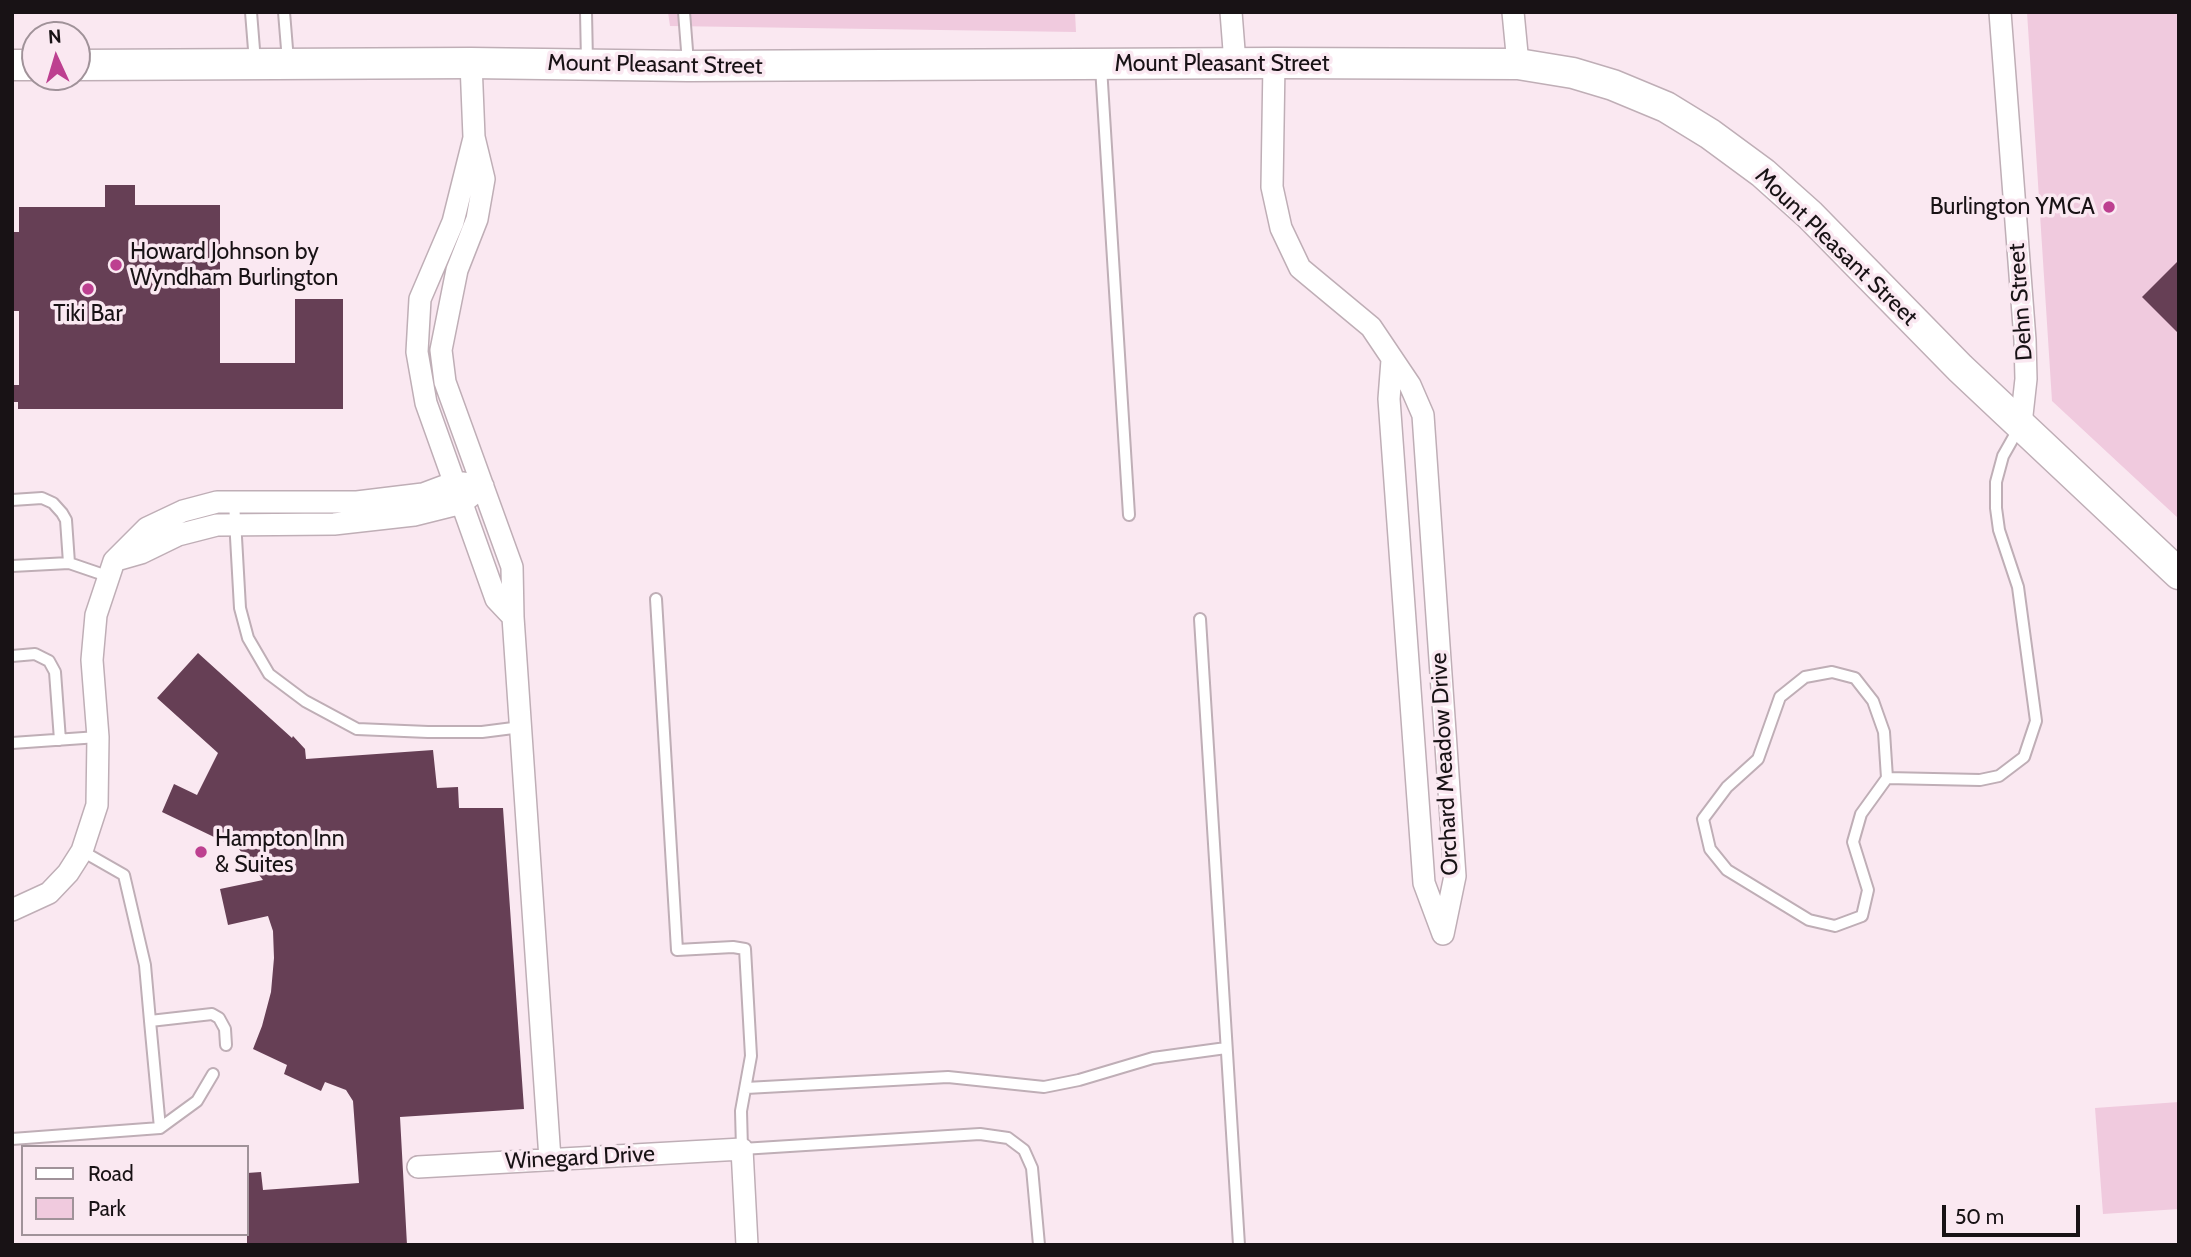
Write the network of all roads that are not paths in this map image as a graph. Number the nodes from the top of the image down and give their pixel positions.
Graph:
1 (251, 12) edge
2 (284, 12) edge
3 (586, 12) edge
4 (684, 12) edge
5 (1231, 12) edge
6 (1513, 12) edge
7 (2000, 12) edge
8 (471, 63) junction
9 (1235, 63) junction
10 (1274, 63) junction
11 (255, 64) junction
12 (288, 64) junction
13 (1518, 64) junction
14 (91, 65) edge
15 (587, 65) junction
16 (1101, 65) junction
17 (688, 66) junction
18 (474, 138) junction
19 (1392, 360) junction
20 (2021, 424) junction
21 (454, 482) junction
22 (483, 486) junction
23 (12, 500) edge
24 (234, 502) junction
25 (462, 503) junction
26 (1129, 515) dead end
27 (235, 525) junction
28 (69, 563) junction
29 (12, 566) edge
30 (112, 569) junction
31 (2179, 574) edge
32 (656, 599) dead end
33 (513, 617) junction
34 (1200, 619) dead end
35 (12, 656) edge
36 (520, 727) junction
37 (98, 737) junction
38 (60, 740) junction
39 (12, 743) edge
40 (1887, 778) junction
41 (82, 850) junction
42 (12, 910) edge
43 (150, 1021) junction
44 (226, 1045) dead end
45 (1226, 1048) junction
46 (213, 1074) dead end
47 (746, 1088) junction
48 (160, 1128) junction
49 (12, 1139) edge
50 (743, 1149) junction
51 (550, 1159) junction
52 (418, 1167) dead end
53 (747, 1245) edge
54 (1039, 1245) edge
55 (1239, 1245) edge

1 - 11 lane
2 - 12 lane
3 - 15 lane
4 - 17 lane
5 - 9 street
6 - 13 street
7 - 20 street, Dehn Street
8 - 12 main road, Mount Pleasant Street
8 - 15 main road, Mount Pleasant Street
8 - 18 street
9 - 10 main road, Mount Pleasant Street
9 - 16 main road, Mount Pleasant Street
10 - 13 main road, Mount Pleasant Street
10 - 19 street, Orchard Meadow Drive
11 - 12 main road, Mount Pleasant Street
11 - 14 main road, Mount Pleasant Street
13 - 20 main road, Mount Pleasant Street
15 - 17 main road, Mount Pleasant Street
16 - 17 main road, Mount Pleasant Street
16 - 26 lane
18 - 21 street
18 - 22 street
19 - 19 street, Orchard Meadow Drive
20 - 31 main road, Mount Pleasant Street
20 - 40 lane
21 - 22 street
21 - 24 street
21 - 25 street
22 - 25 street
22 - 33 street
23 - 28 lane
24 - 27 lane
24 - 30 street
25 - 27 street
25 - 33 street
27 - 30 street
27 - 36 lane
28 - 29 lane
28 - 30 lane
30 - 37 street
32 - 47 lane
33 - 36 street
34 - 45 lane
35 - 38 lane
36 - 51 street
37 - 38 lane
37 - 41 street
38 - 39 lane
40 - 40 lane
41 - 42 street
41 - 43 lane
43 - 44 lane
43 - 48 lane
45 - 47 lane
45 - 55 lane
46 - 48 lane
47 - 50 lane
48 - 49 lane
50 - 51 street, Winegard Drive
50 - 53 street
50 - 54 lane
51 - 52 street, Winegard Drive

